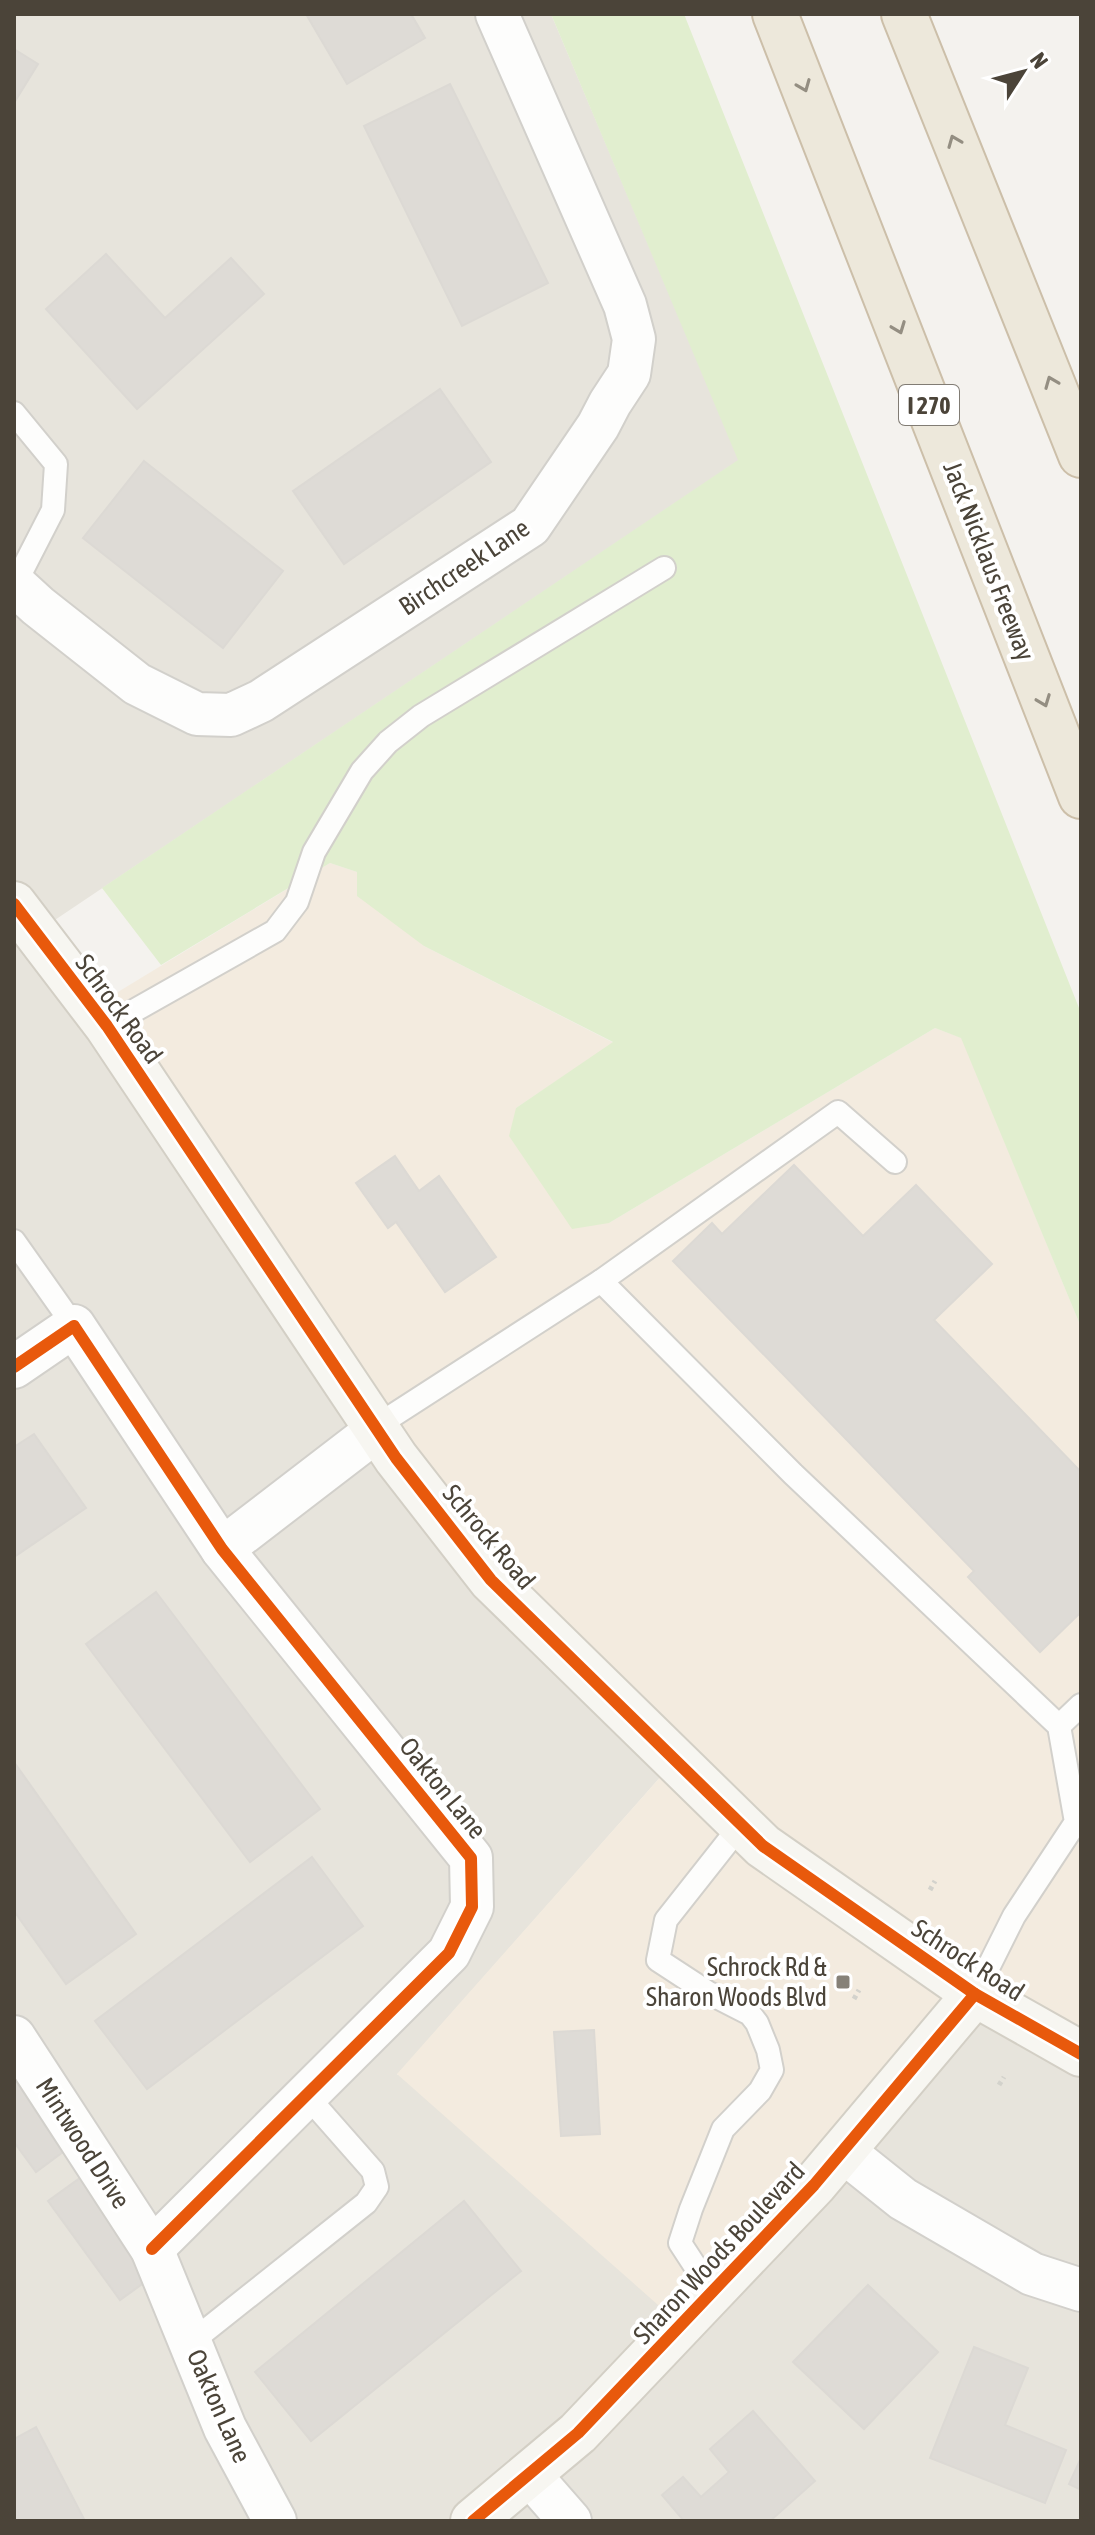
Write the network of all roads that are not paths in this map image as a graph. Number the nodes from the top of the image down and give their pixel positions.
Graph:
1 (497, 14) edge
2 (775, 14) edge
3 (904, 14) edge
4 (14, 413) edge
5 (1081, 455) edge
6 (664, 568) dead end
7 (22, 591) edge
8 (1081, 796) edge
9 (14, 904) edge
10 (107, 1026) junction
11 (895, 1162) dead end
12 (14, 1241) edge
13 (601, 1281) junction
14 (74, 1326) junction
15 (14, 1367) edge
16 (376, 1429) junction
17 (222, 1549) junction
18 (1081, 1705) edge
19 (1059, 1726) junction
20 (741, 1825) junction
21 (975, 1994) junction
22 (14, 2037) edge
23 (1081, 2054) edge
24 (307, 2096) junction
25 (843, 2151) junction
26 (152, 2249) junction
27 (1081, 2290) edge
28 (712, 2292) junction
29 (190, 2343) junction
30 (529, 2474) junction
31 (275, 2521) edge
32 (473, 2521) edge
33 (570, 2521) edge

1 - 7 street, Birchcreek Lane
2 -> 8 highway, Jack Nicklaus Freeway / I 270
5 -> 3 highway
4 - 7 lane
6 - 10 lane
9 - 10 main road, Schrock Road
10 - 16 main road, Schrock Road
11 - 13 lane
12 - 14 lane
13 - 16 lane
13 - 19 lane
14 - 15 street
14 - 17 street, Oakton Lane
16 - 17 street
16 - 20 main road, Schrock Road
17 - 24 street, Oakton Lane
18 - 19 lane
19 - 21 lane
20 - 21 main road, Schrock Road
20 - 28 lane
21 - 23 main road, Schrock Road
21 - 25 main road, Sharon Woods Boulevard
22 - 26 street, Mintwood Drive
24 - 26 street, Oakton Lane
24 - 29 lane
25 - 27 street
25 - 28 main road, Sharon Woods Boulevard
26 - 29 street, Oakton Lane
28 - 30 main road, Sharon Woods Boulevard
29 - 31 street, Oakton Lane
30 - 32 main road, Sharon Woods Boulevard
30 - 33 street

